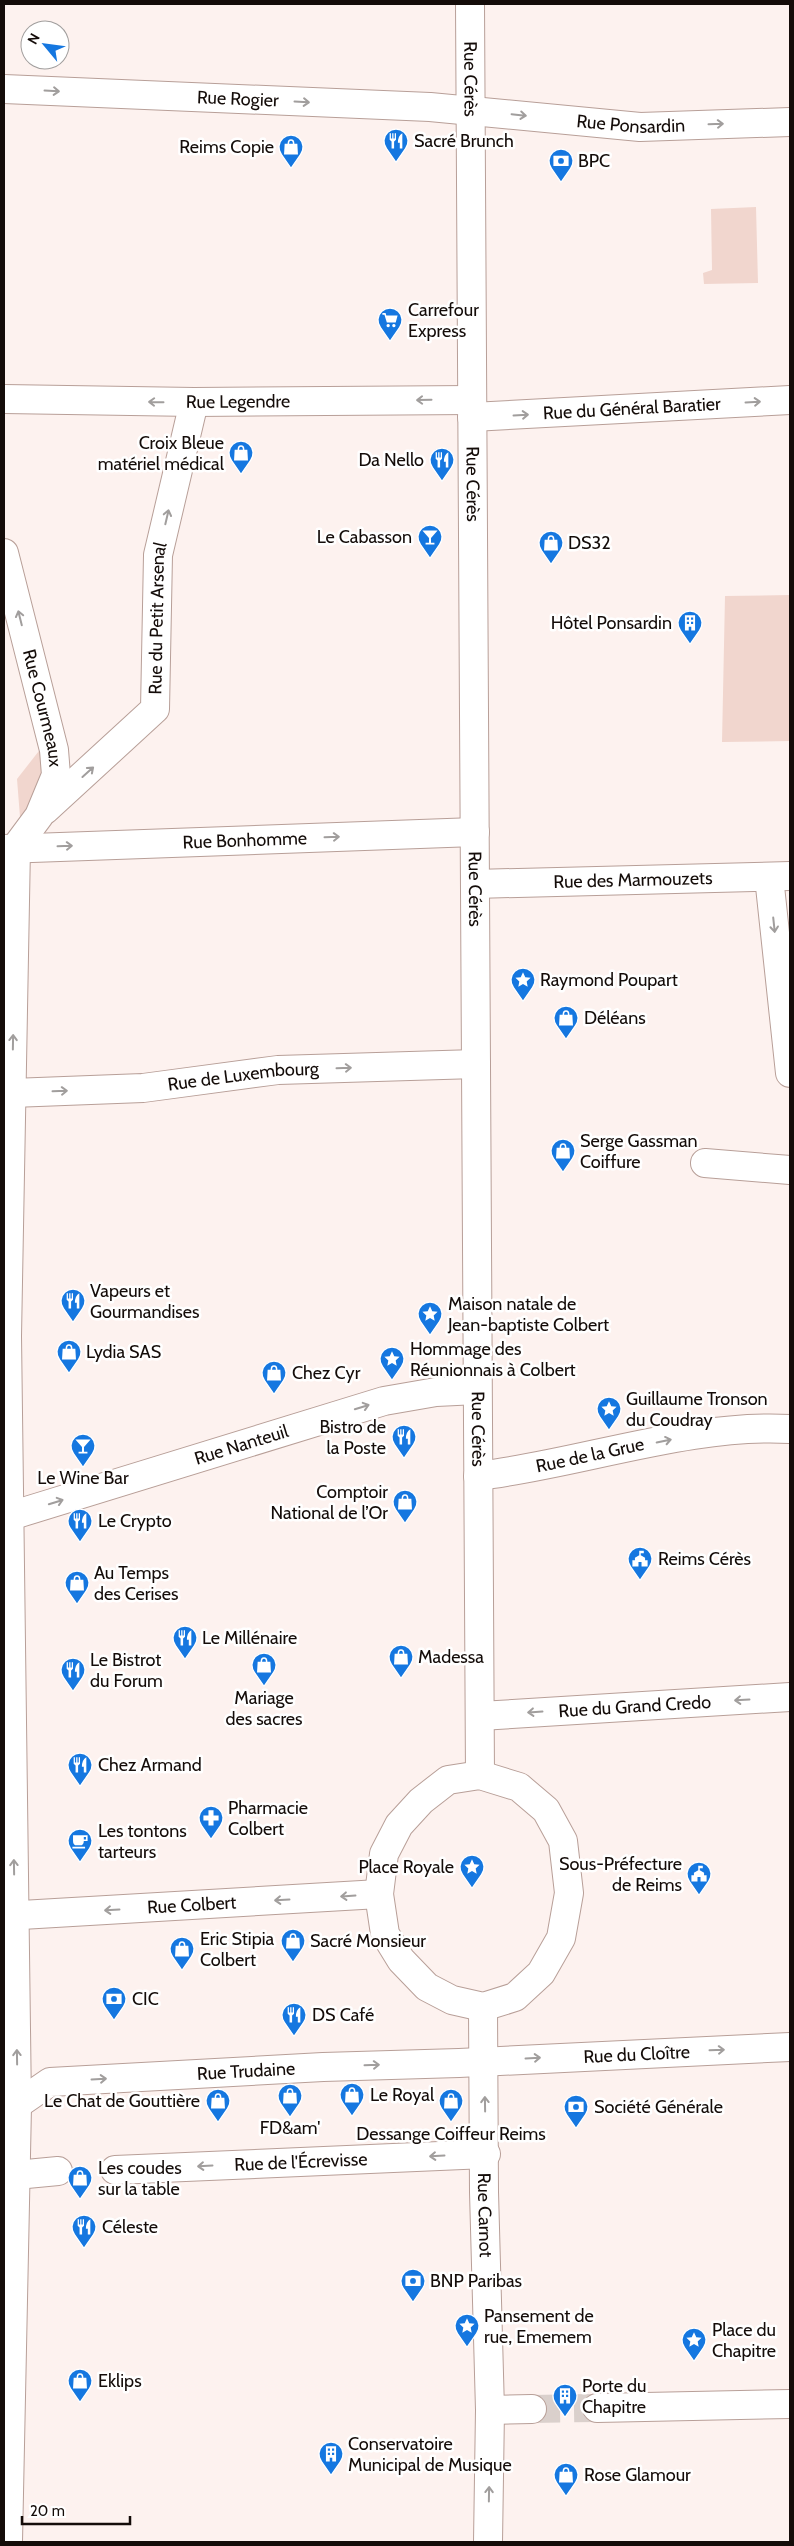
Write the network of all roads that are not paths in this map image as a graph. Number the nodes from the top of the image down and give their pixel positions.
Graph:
1 (470, 4) edge
2 (4, 89) edge
3 (471, 110) junction
4 (790, 122) edge
5 (4, 399) edge
6 (790, 400) edge
7 (194, 402) junction
8 (472, 408) junction
9 (4, 553) edge
10 (39, 816) junction
11 (475, 832) junction
12 (10, 848) edge
13 (780, 876) edge
14 (475, 884) junction
15 (476, 1064) junction
16 (790, 1073) edge
17 (12, 1092) junction
18 (705, 1163) dead end
19 (790, 1170) edge
20 (5, 1336) edge
21 (478, 1390) junction
22 (790, 1429) edge
23 (478, 1476) junction
24 (10, 1516) junction
25 (790, 1697) edge
26 (480, 1716) junction
27 (480, 1774) junction
28 (379, 1894) junction
29 (10, 1916) edge
30 (483, 2007) junction
31 (790, 2047) edge
32 (484, 2060) junction
33 (10, 2110) edge
34 (486, 2154) junction
35 (115, 2170) dead end
36 (58, 2172) dead end
37 (16, 2175) junction
38 (790, 2404) edge
39 (608, 2408) tunnel mouth
40 (532, 2409) tunnel mouth
41 (490, 2410) junction
42 (8, 2542) edge
43 (488, 2542) edge

1 - 3 street, Rue Cérès
2 -> 3 street, Rue Rogier
3 -> 4 street, Rue Ponsardin
3 - 8 street, Rue Cérès
7 -> 5 street, Rue Legendre
8 -> 6 street, Rue du Général Baratier
8 -> 7 street, Rue Legendre
10 -> 7 street, Rue du Petit Arsenal
8 - 11 street, Rue Cérès
10 -> 9 street, Rue Courmeaux
10 - 12 street, Rue Courmeaux
12 -> 11 street, Rue Bonhomme
11 - 14 street, Rue Cérès
17 -> 12 street
13 - 14 street, Rue des Marmouzets
13 -> 16 street
14 - 15 street, Rue Cérès
17 -> 15 street, Rue de Luxembourg
15 - 21 street, Rue Cérès
17 - 20 street
18 - 19 street
20 - 24 street
21 - 23 street, Rue Cérès
24 -> 21 street, Rue Nanteuil
23 -> 22 street, Rue de la Grue
23 - 26 street, Rue Cérès
29 -> 24 street
25 -> 26 street, Rue du Grand Credo
26 - 27 street, Rue Cérès
27 - 28 street
27 - 30 street
28 -> 29 street, Rue Colbert
28 - 30 street
33 -> 29 street
30 - 32 street, Rue Carnot
32 -> 31 street, Rue du Cloître
33 -> 32 street, Rue Trudaine
34 -> 32 street, Rue Carnot
33 - 37 street
34 -> 35 street, Rue de l'Écrevisse
34 - 41 street, Rue Carnot
36 - 37 street
37 - 42 street
38 - 39 street
40 - 41 street
43 -> 41 street, Rue Carnot

